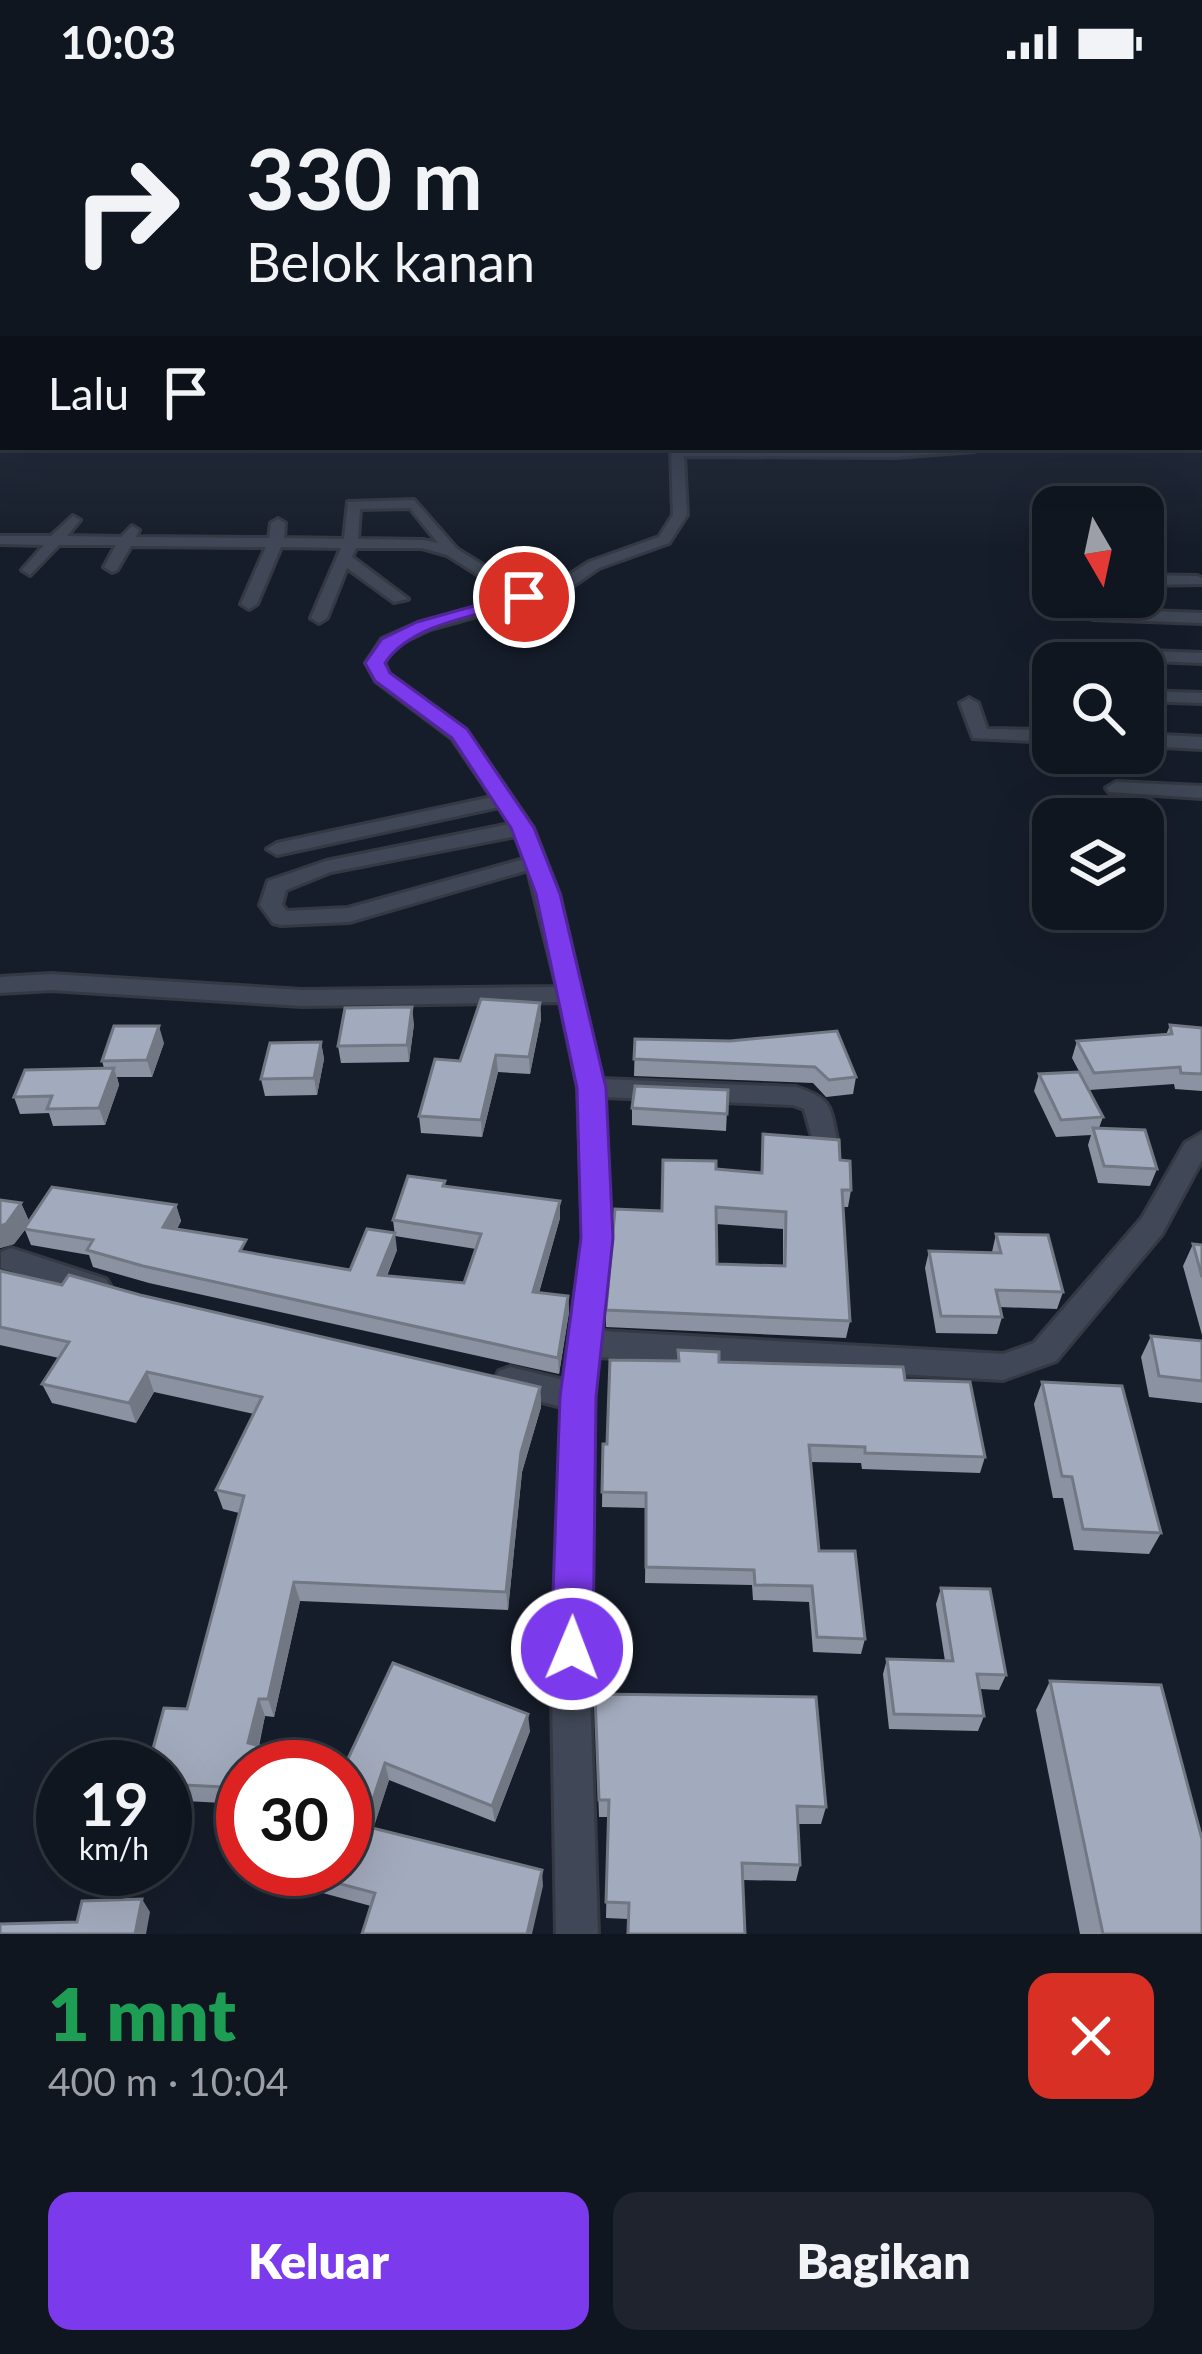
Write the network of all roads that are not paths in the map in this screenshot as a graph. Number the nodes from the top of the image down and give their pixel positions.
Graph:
1 (678, 450) edge
2 (732, 450) edge
3 (935, 450) edge
4 (73, 520) dead end
5 (205, 522) dead end
6 (137, 523) dead end
7 (277, 532) junction
8 (0, 540) edge
9 (56, 540) junction
10 (126, 540) junction
11 (198, 540) junction
12 (351, 541) junction
13 (452, 552) junction
14 (344, 558) junction
15 (187, 560) dead end
16 (112, 567) dead end
17 (30, 569) dead end
18 (1164, 581) edge
19 (1200, 584) edge
20 (524, 597) junction
21 (400, 599) dead end
22 (248, 604) dead end
23 (1164, 617) edge
24 (320, 618) dead end
25 (1202, 618) edge
26 (1164, 656) edge
27 (1202, 658) edge
28 (1164, 697) edge
29 (1202, 698) edge
30 (969, 703) dead end
31 (1032, 735) edge
32 (1164, 741) edge
33 (1202, 743) edge
34 (1116, 788) dead end
35 (1202, 792) edge
36 (504, 800) junction
37 (523, 828) junction
38 (278, 849) dead end
39 (535, 862) junction
40 (0, 985) edge
41 (570, 994) junction
42 (591, 1088) junction
43 (1202, 1143) edge
44 (825, 1144) edge
45 (11, 1260) dead end
46 (125, 1294) edge
47 (586, 1343) junction
48 (488, 1376) edge
49 (578, 1397) junction
50 (577, 1934) edge

1 - 20 street
2 - 3 street
4 - 9 street
5 - 11 street
6 - 10 street
7 - 11 street
7 - 12 street
7 - 22 street
8 - 9 street
9 - 10 street
9 - 17 street
10 - 11 street
10 - 16 street
11 - 15 street
12 - 13 street
12 - 13 street
12 - 14 street
13 - 20 street
14 - 21 street
14 - 24 street
18 - 19 street
20 - 36 street
23 - 25 street
26 - 27 street
28 - 29 street
30 - 31 street
32 - 33 street
34 - 35 street
36 - 37 street
36 - 38 street
37 - 39 street
37 - 39 street
39 - 41 street
40 - 41 street
41 - 42 street
42 - 44 street
42 - 47 street
43 - 47 street
45 - 46 street
47 - 49 street
48 - 49 street
49 - 50 street

